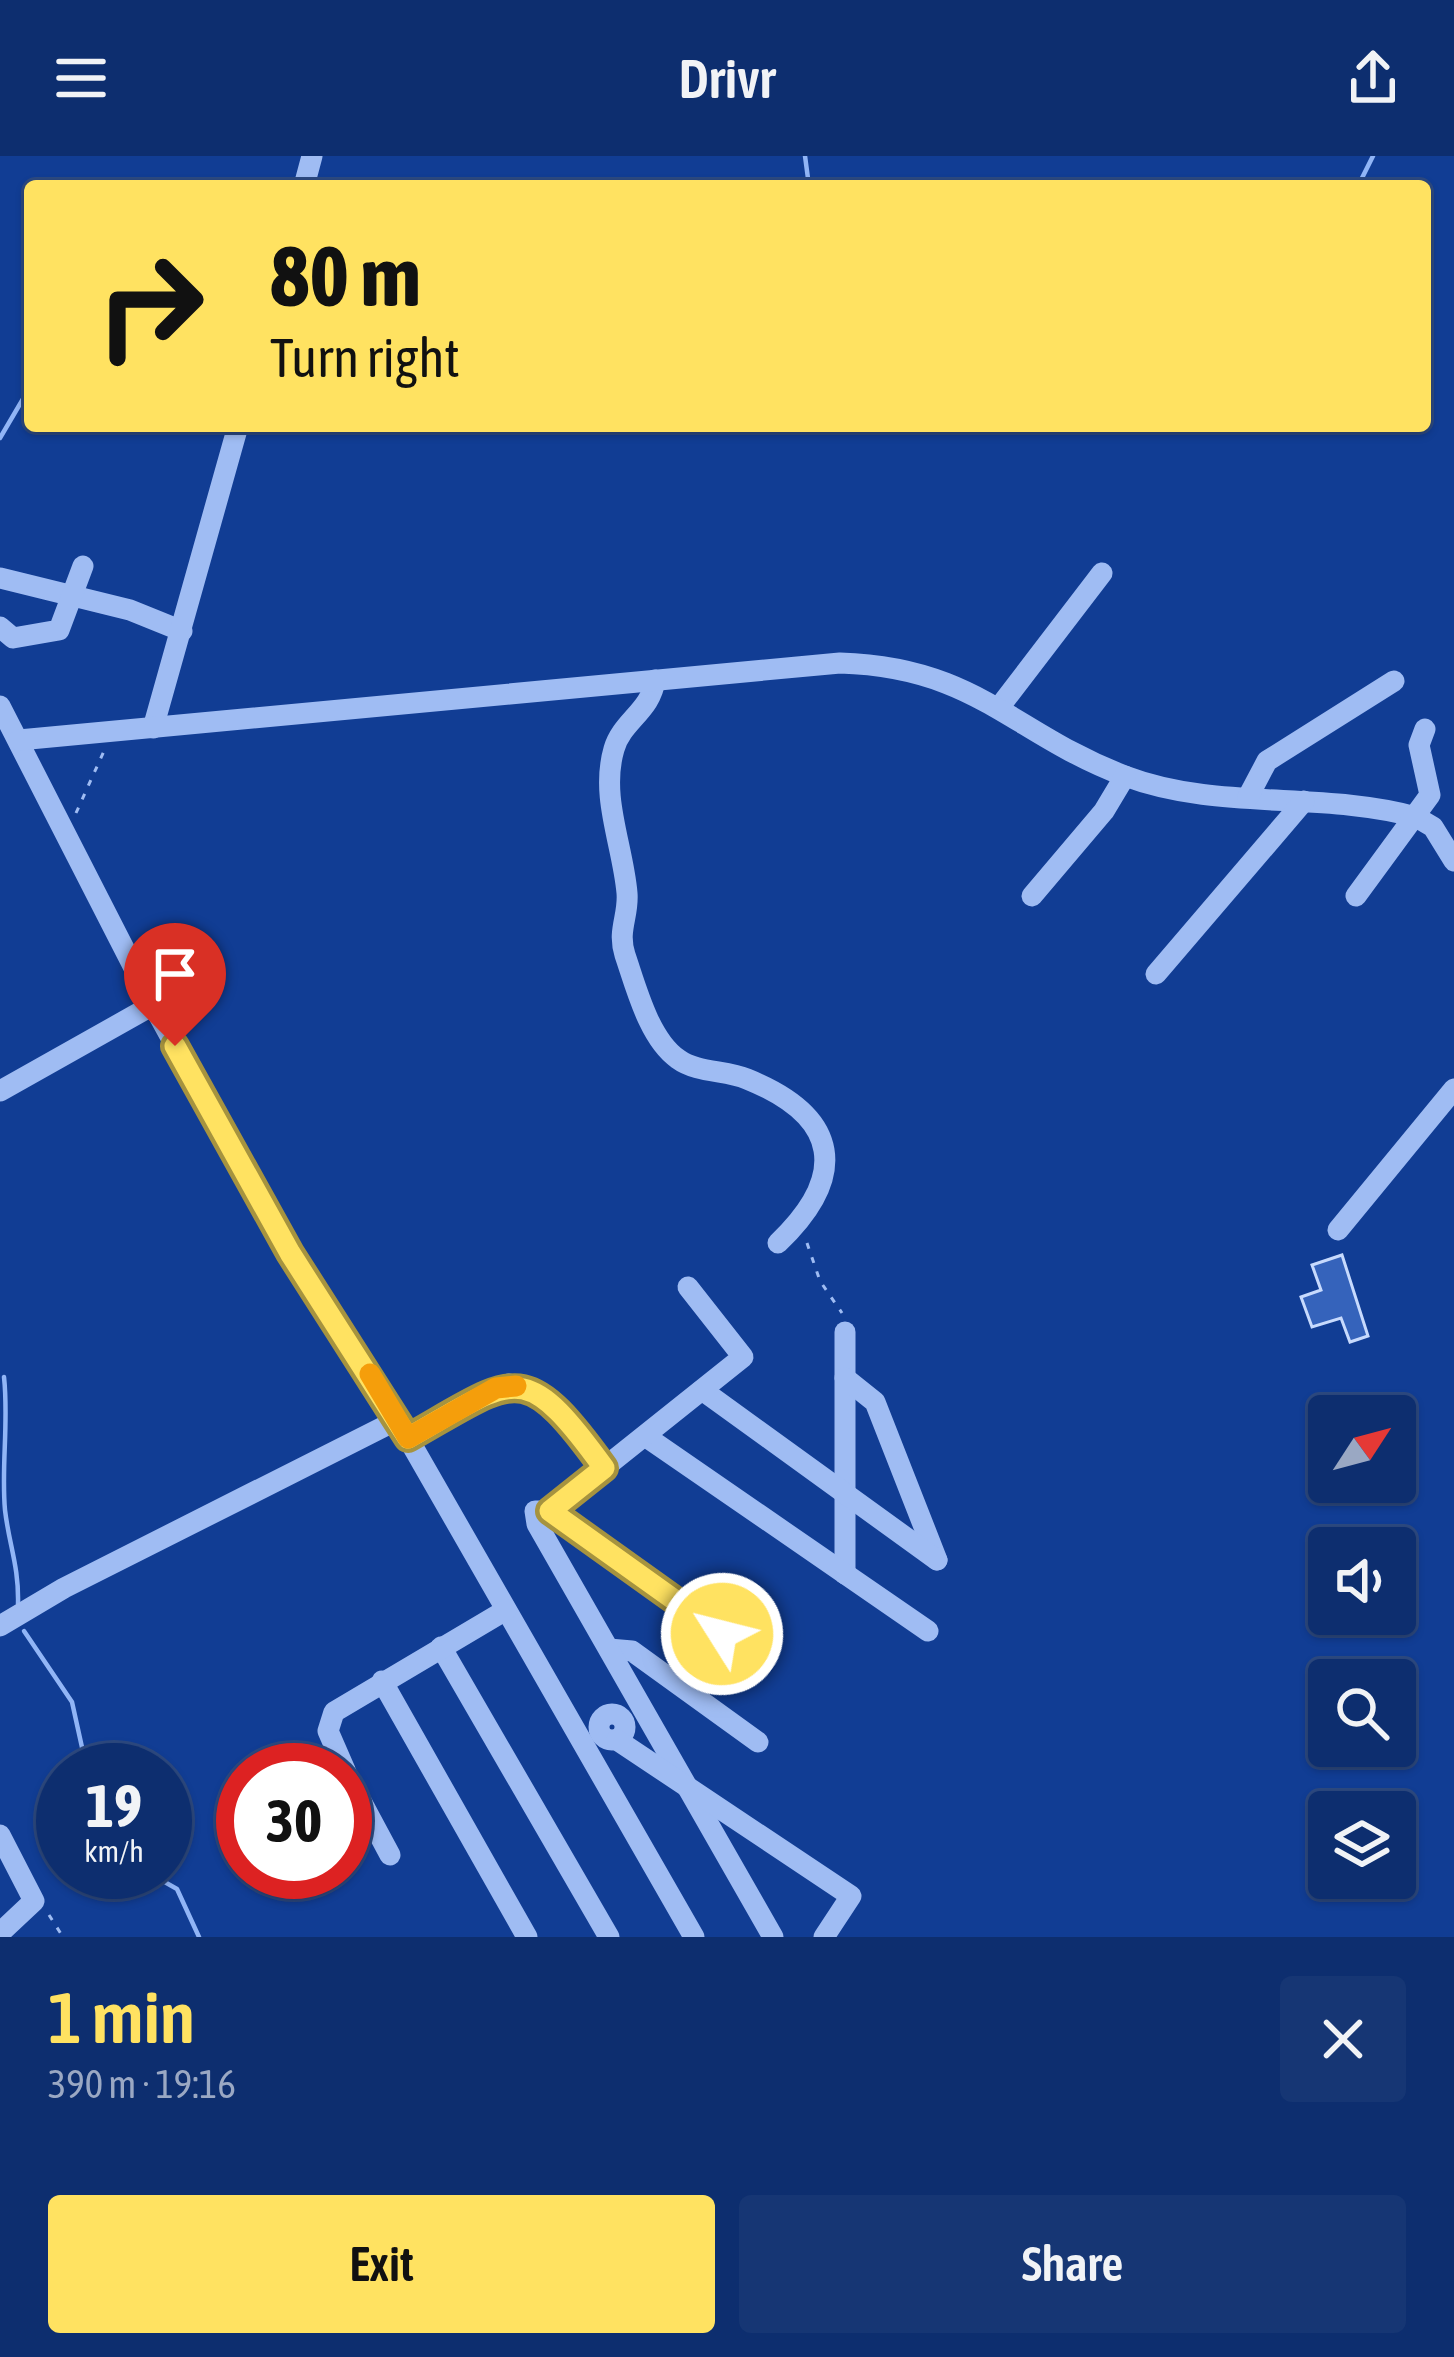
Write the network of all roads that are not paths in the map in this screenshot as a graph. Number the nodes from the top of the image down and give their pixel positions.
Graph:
1 (236, 432) edge
2 (83, 566) dead end
3 (1102, 573) dead end
4 (0, 578) edge
5 (72, 597) junction
6 (0, 627) edge
7 (182, 631) junction
8 (655, 680) junction
9 (1394, 681) dead end
10 (0, 706) edge
11 (1001, 706) junction
12 (153, 728) junction
13 (1425, 729) dead end
14 (19, 740) junction
15 (1125, 776) junction
16 (1248, 797) junction
17 (1304, 801) junction
18 (1416, 818) junction
19 (1454, 861) edge
20 (1032, 896) dead end
21 (1356, 896) dead end
22 (1156, 974) dead end
23 (153, 1005) junction
24 (1454, 1089) edge
25 (0, 1091) edge
26 (1338, 1230) dead end
27 (778, 1244) dead end
28 (688, 1287) dead end
29 (844, 1332) road end
30 (845, 1378) junction
31 (702, 1390) junction
32 (402, 1429) junction
33 (645, 1436) junction
34 (604, 1468) junction
35 (845, 1493) junction
36 (550, 1511) junction
37 (845, 1574) junction
38 (506, 1610) junction
39 (0, 1626) edge
40 (928, 1631) dead end
41 (441, 1647) junction
42 (609, 1649) junction
43 (756, 1658) dead end
44 (382, 1681) junction
45 (605, 1732) junction
46 (758, 1742) dead end
47 (331, 1743) edge
48 (670, 1756) junction
49 (686, 1784) junction
50 (372, 1821) edge
51 (0, 1834) edge
52 (390, 1855) dead end
53 (0, 1933) edge
54 (527, 1937) edge
55 (609, 1937) edge
56 (694, 1937) edge
57 (773, 1937) edge
58 (824, 1937) edge

1 - 7 street
2 - 5 street
3 - 11 street
4 - 5 street
5 - 6 street
5 - 7 street
7 - 12 street
8 - 11 street
8 - 12 street
8 - 27 street
9 - 16 street
10 - 14 street
11 - 15 street
12 - 14 street
13 - 18 street
14 - 23 street
15 - 16 street
15 - 20 street
16 - 17 street
17 - 18 street
17 - 22 street
18 - 19 street
18 - 21 street
23 - 25 street
23 - 32 street
24 - 26 street
28 - 31 street
29 - 30 street
30 - 35 street
30 - 35 street
31 - 33 street
31 - 35 street
32 - 34 street
32 - 38 street
32 - 39 street
33 - 34 street
33 - 37 street
34 - 36 street
35 - 37 street
36 - 42 street
36 - 43 street
37 - 40 street
38 - 41 street
38 - 45 street
41 - 44 street
41 - 55 street
42 - 46 street
42 - 48 street
44 - 47 street
44 - 54 street
45 - 48 street
45 - 49 street
45 - 56 street
48 - 49 street
49 - 57 street
49 - 58 street
50 - 52 street
51 - 53 street

